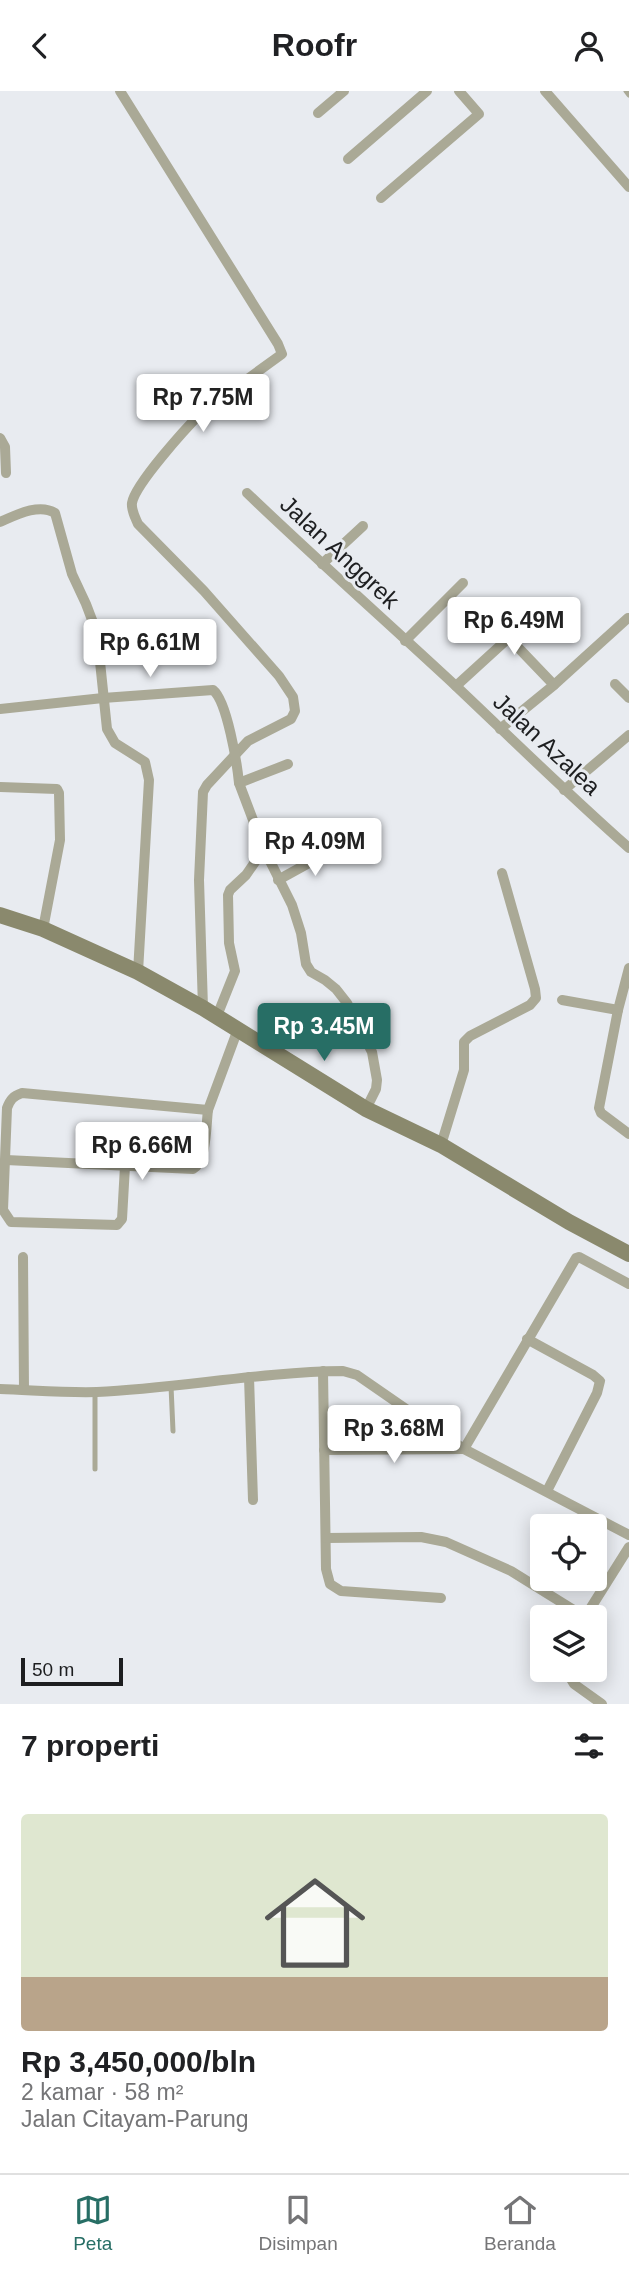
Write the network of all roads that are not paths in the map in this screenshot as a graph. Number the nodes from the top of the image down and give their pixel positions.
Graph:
1 (120, 91) edge
2 (344, 91) edge
3 (427, 91) edge
4 (459, 91) edge
5 (545, 91) edge
6 (318, 113) dead end
7 (348, 159) dead end
8 (629, 187) edge
9 (381, 198) dead end
10 (0, 438) edge
11 (6, 473) dead end
12 (247, 493) dead end
13 (0, 521) edge
14 (363, 526) dead end
15 (322, 564) junction
16 (463, 583) dead end
17 (548, 602) dead end
18 (628, 618) edge
19 (510, 639) junction
20 (405, 641) junction
21 (615, 684) dead end
22 (554, 685) junction
23 (456, 686) junction
24 (103, 698) junction
25 (629, 698) edge
26 (0, 709) edge
27 (500, 729) junction
28 (629, 735) edge
29 (236, 754) junction
30 (288, 764) dead end
31 (239, 783) junction
32 (0, 787) edge
33 (564, 790) junction
34 (336, 848) dead end
35 (629, 848) edge
36 (264, 849) junction
37 (502, 873) dead end
38 (278, 880) junction
39 (0, 915) edge
40 (44, 929) junction
41 (629, 968) edge
42 (138, 972) junction
43 (562, 1000) dead end
44 (618, 1010) junction
45 (210, 1012) junction
46 (238, 1029) junction
47 (366, 1109) junction
48 (208, 1110) junction
49 (629, 1134) edge
50 (442, 1145) junction
51 (6, 1160) junction
52 (125, 1166) junction
53 (629, 1254) edge
54 (23, 1257) dead end
55 (629, 1284) edge
56 (527, 1339) junction
57 (323, 1371) junction
58 (249, 1377) junction
59 (171, 1386) junction
60 (0, 1389) edge
61 (24, 1389) junction
62 (95, 1392) junction
63 (173, 1431) dead end
64 (464, 1449) junction
65 (324, 1450) junction
66 (95, 1469) dead end
67 (547, 1491) junction
68 (253, 1500) dead end
69 (629, 1535) edge
70 (326, 1538) junction
71 (629, 1547) edge
72 (442, 1598) dead end
73 (567, 1605) edge
74 (593, 1605) edge
75 (573, 1682) edge
76 (602, 1704) edge

1 - 29 street
2 - 6 street
3 - 7 street
4 - 9 street
5 - 8 street
10 - 11 street
12 - 15 street, Jalan Anggrek
13 - 24 street
14 - 15 street
15 - 20 street, Jalan Anggrek
16 - 20 street
17 - 19 street
18 - 22 street
19 - 22 street
19 - 23 street
20 - 23 street, Jalan Azalea
21 - 25 street
22 - 27 street
23 - 27 street, Jalan Azalea
24 - 26 street
24 - 29 street
24 - 42 street
27 - 33 street, Jalan Azalea
28 - 33 street
29 - 31 street
29 - 45 street
30 - 31 street
31 - 36 street
32 - 40 street
33 - 35 street, Jalan Azalea
34 - 38 street
36 - 38 street
36 - 45 street
37 - 50 street
38 - 47 street
39 - 40 main road
40 - 42 main road
41 - 44 street
42 - 45 main road
43 - 44 street
44 - 49 street
45 - 46 main road
46 - 47 main road
46 - 48 street
47 - 50 main road
48 - 51 street
48 - 52 street
50 - 53 main road
51 - 52 street
51 - 52 street
54 - 61 street
55 - 56 street
56 - 64 street
56 - 67 street
57 - 58 street
57 - 64 street
57 - 65 street
58 - 59 street
58 - 68 street
59 - 62 street
59 - 63 lane
60 - 61 street
61 - 62 street
62 - 66 lane
64 - 65 street
64 - 67 street
65 - 70 street
67 - 69 street
70 - 72 street
70 - 73 street
71 - 74 street
75 - 76 street

